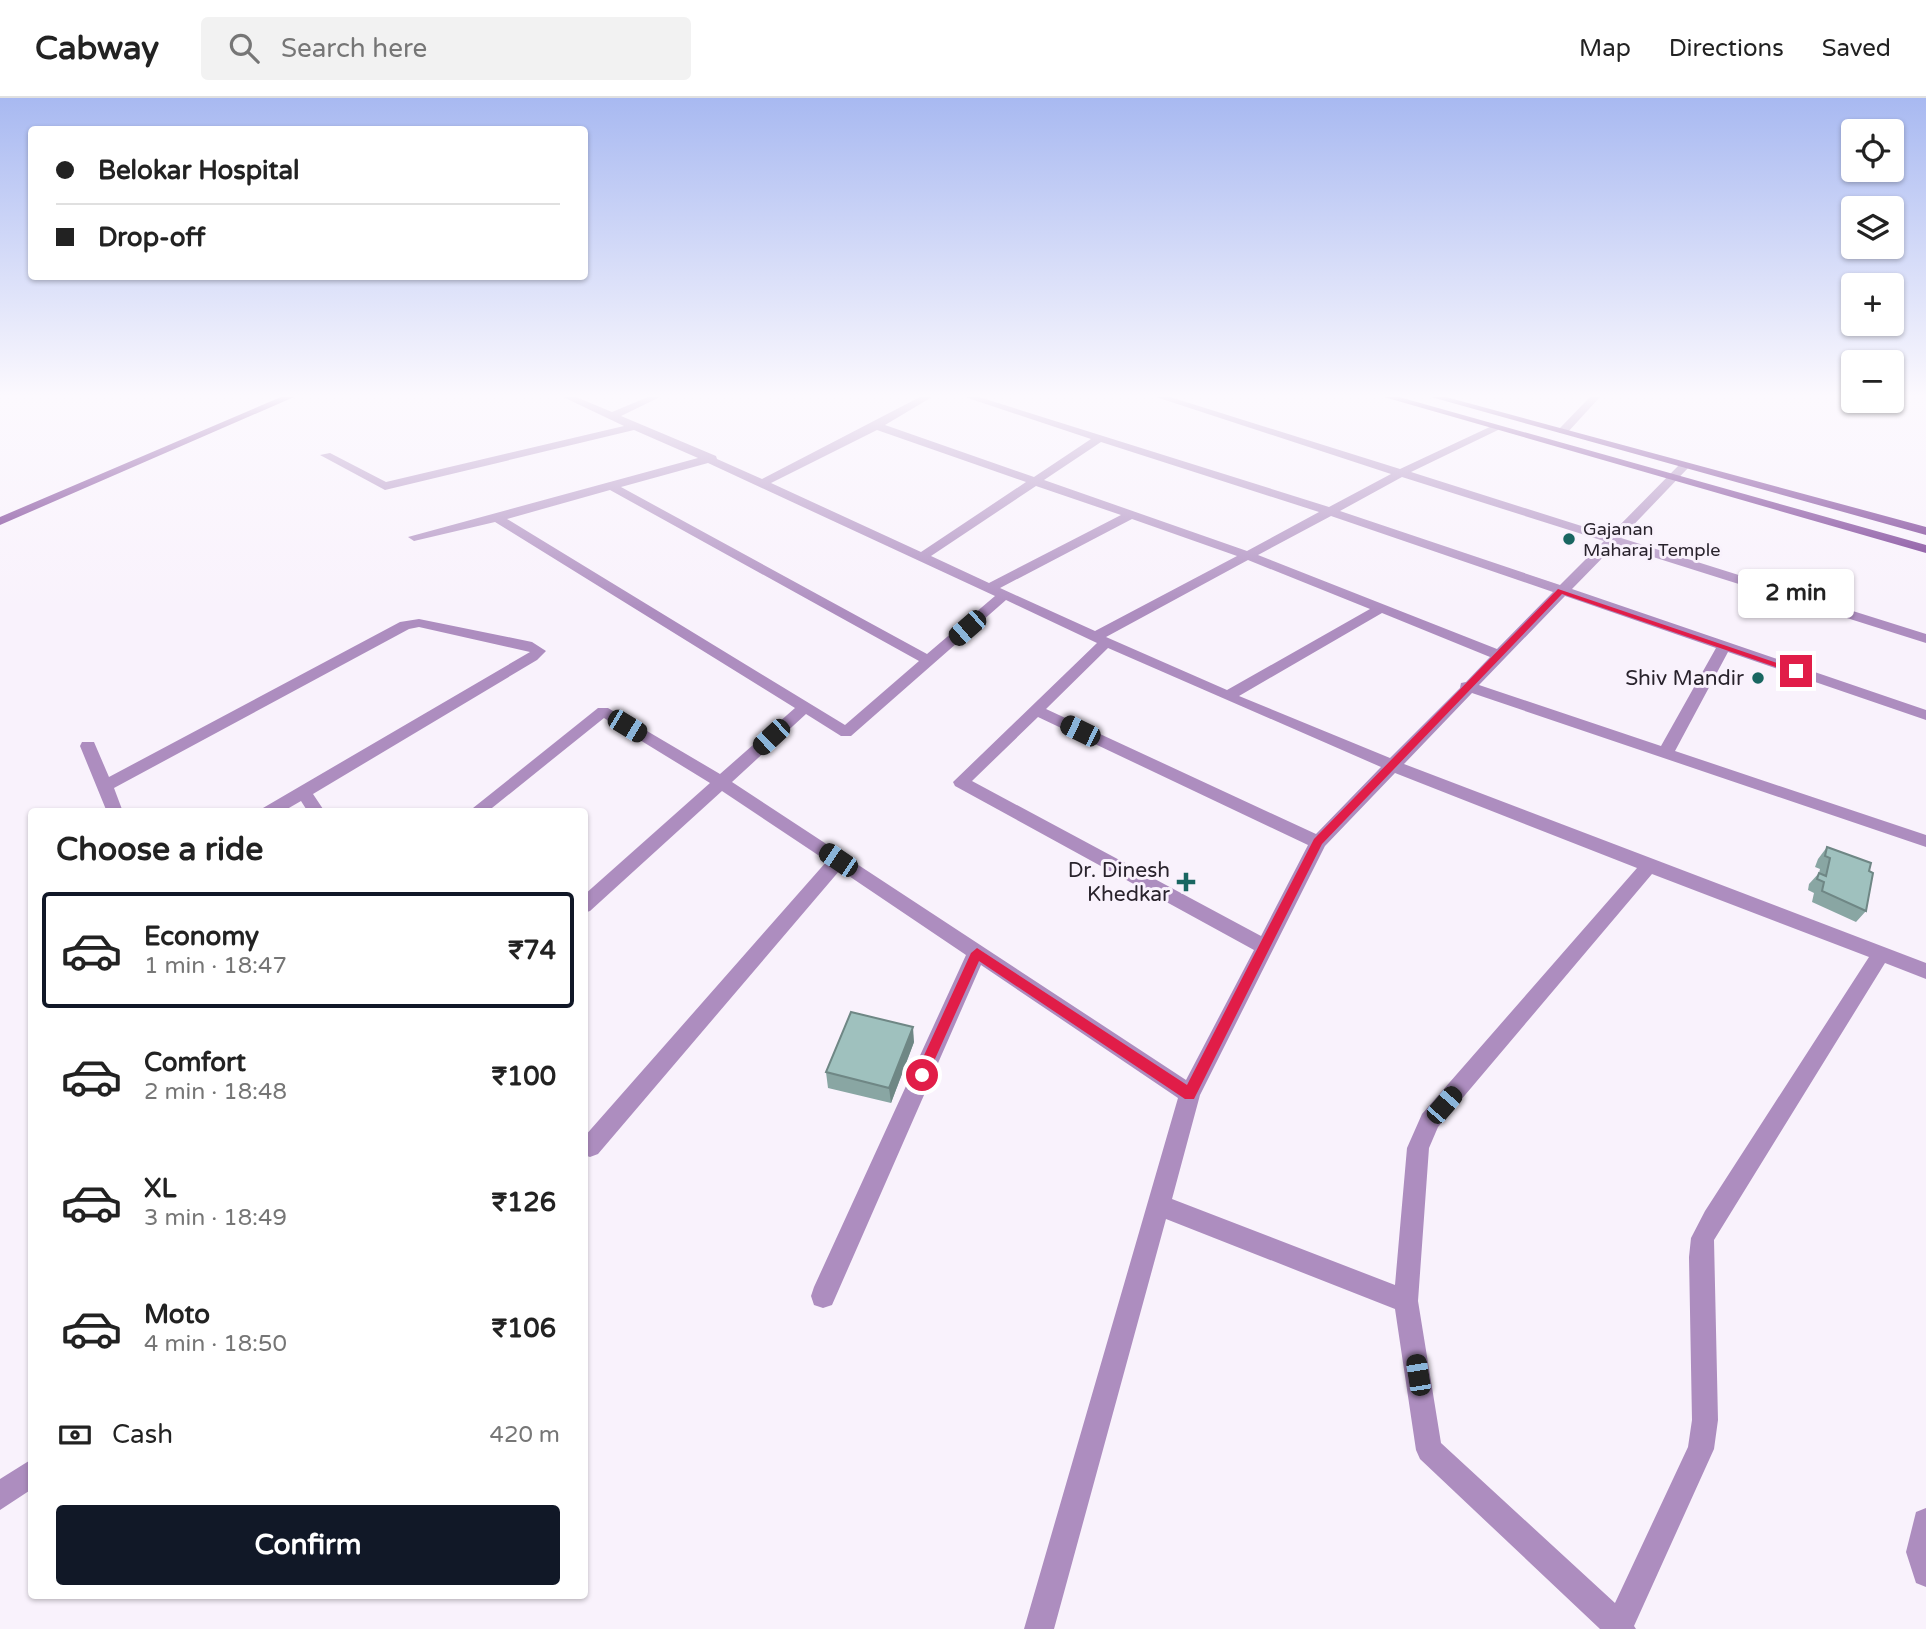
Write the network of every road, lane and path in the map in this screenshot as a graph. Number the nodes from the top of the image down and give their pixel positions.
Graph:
1 (123, 468) edge
2 (352, 468) edge
3 (458, 468) edge
4 (674, 468) edge
5 (735, 468) edge
6 (791, 468) edge
7 (1002, 468) edge
8 (1053, 468) edge
9 (1198, 468) edge
10 (1387, 468) edge
11 (1410, 468) edge
12 (1640, 468) edge
13 (1682, 468) edge
14 (1698, 468) edge
15 (1401, 473) junction
16 (1674, 478) junction
17 (1036, 480) junction
18 (764, 482) junction
19 (611, 486) junction
20 (1329, 511) junction
21 (1131, 515) junction
22 (497, 519) junction
23 (0, 521) edge
24 (1926, 531) edge
25 (414, 537) dead end
26 (1609, 540) junction
27 (1926, 549) edge
28 (1247, 555) junction
29 (923, 556) junction
30 (990, 588) junction
31 (1561, 590) junction
32 (1005, 594) junction
33 (1381, 608) junction
34 (1102, 639) junction
35 (1926, 639) edge
36 (1724, 646) junction
37 (1499, 654) junction
38 (929, 661) junction
39 (1466, 686) junction
40 (1228, 696) junction
41 (805, 707) junction
42 (1036, 710) junction
43 (1926, 715) edge
44 (88, 746) dead end
45 (1666, 752) junction
46 (1393, 765) junction
47 (722, 783) junction
48 (104, 786) junction
49 (303, 792) junction
50 (113, 808) edge
51 (276, 808) edge
52 (314, 808) edge
53 (481, 808) edge
54 (1926, 841) edge
55 (1318, 842) junction
56 (838, 860) junction
57 (1648, 866) junction
58 (588, 902) edge
59 (1265, 947) junction
60 (977, 953) junction
61 (1881, 954) junction
62 (1926, 971) edge
63 (1190, 1094) junction
64 (590, 1147) dead end
65 (1158, 1205) junction
66 (823, 1296) dead end
67 (1406, 1301) junction
68 (28, 1475) edge
69 (0, 1496) edge
70 (1926, 1522) edge
71 (1926, 1573) edge
72 (1620, 1628) edge
73 (1039, 1629) edge

1 - 23 main road
2 - 3 street
4 - 19 street
5 - 18 street
6 - 18 street
7 - 17 street
8 - 17 street
9 - 20 street
10 - 15 street
11 - 15 street
12 - 16 main road
13 - 16 street
14 - 24 main road
15 - 20 street
15 - 26 street
16 - 26 street
16 - 27 main road
17 - 21 street
17 - 29 street
18 - 29 street
19 - 22 street
19 - 38 street
20 - 28 street
20 - 31 street
21 - 28 street
21 - 30 street
22 - 25 street
22 - 41 street
26 - 31 street
26 - 35 street
28 - 33 street
28 - 34 street
29 - 30 street
30 - 32 street
31 - 36 street
31 - 37 street
32 - 34 street
32 - 38 street
33 - 37 street
33 - 40 street
34 - 40 street
34 - 42 street
36 - 43 street
36 - 45 street
37 - 39 street
38 - 41 street
39 - 45 street
39 - 46 street
40 - 46 street
41 - 47 street
42 - 55 street
42 - 59 street
44 - 48 street
45 - 54 street
46 - 55 street
46 - 57 street
47 - 53 street
47 - 56 street
47 - 58 street
48 - 49 street
48 - 50 street
49 - 51 street
49 - 52 street
55 - 59 street
56 - 60 street
56 - 64 street
57 - 61 street
57 - 67 street
59 - 63 street
60 - 63 street
60 - 66 street
61 - 62 street
61 - 72 street
63 - 65 street
65 - 67 street
65 - 73 street
67 - 72 street
68 - 69 street
70 - 71 street

